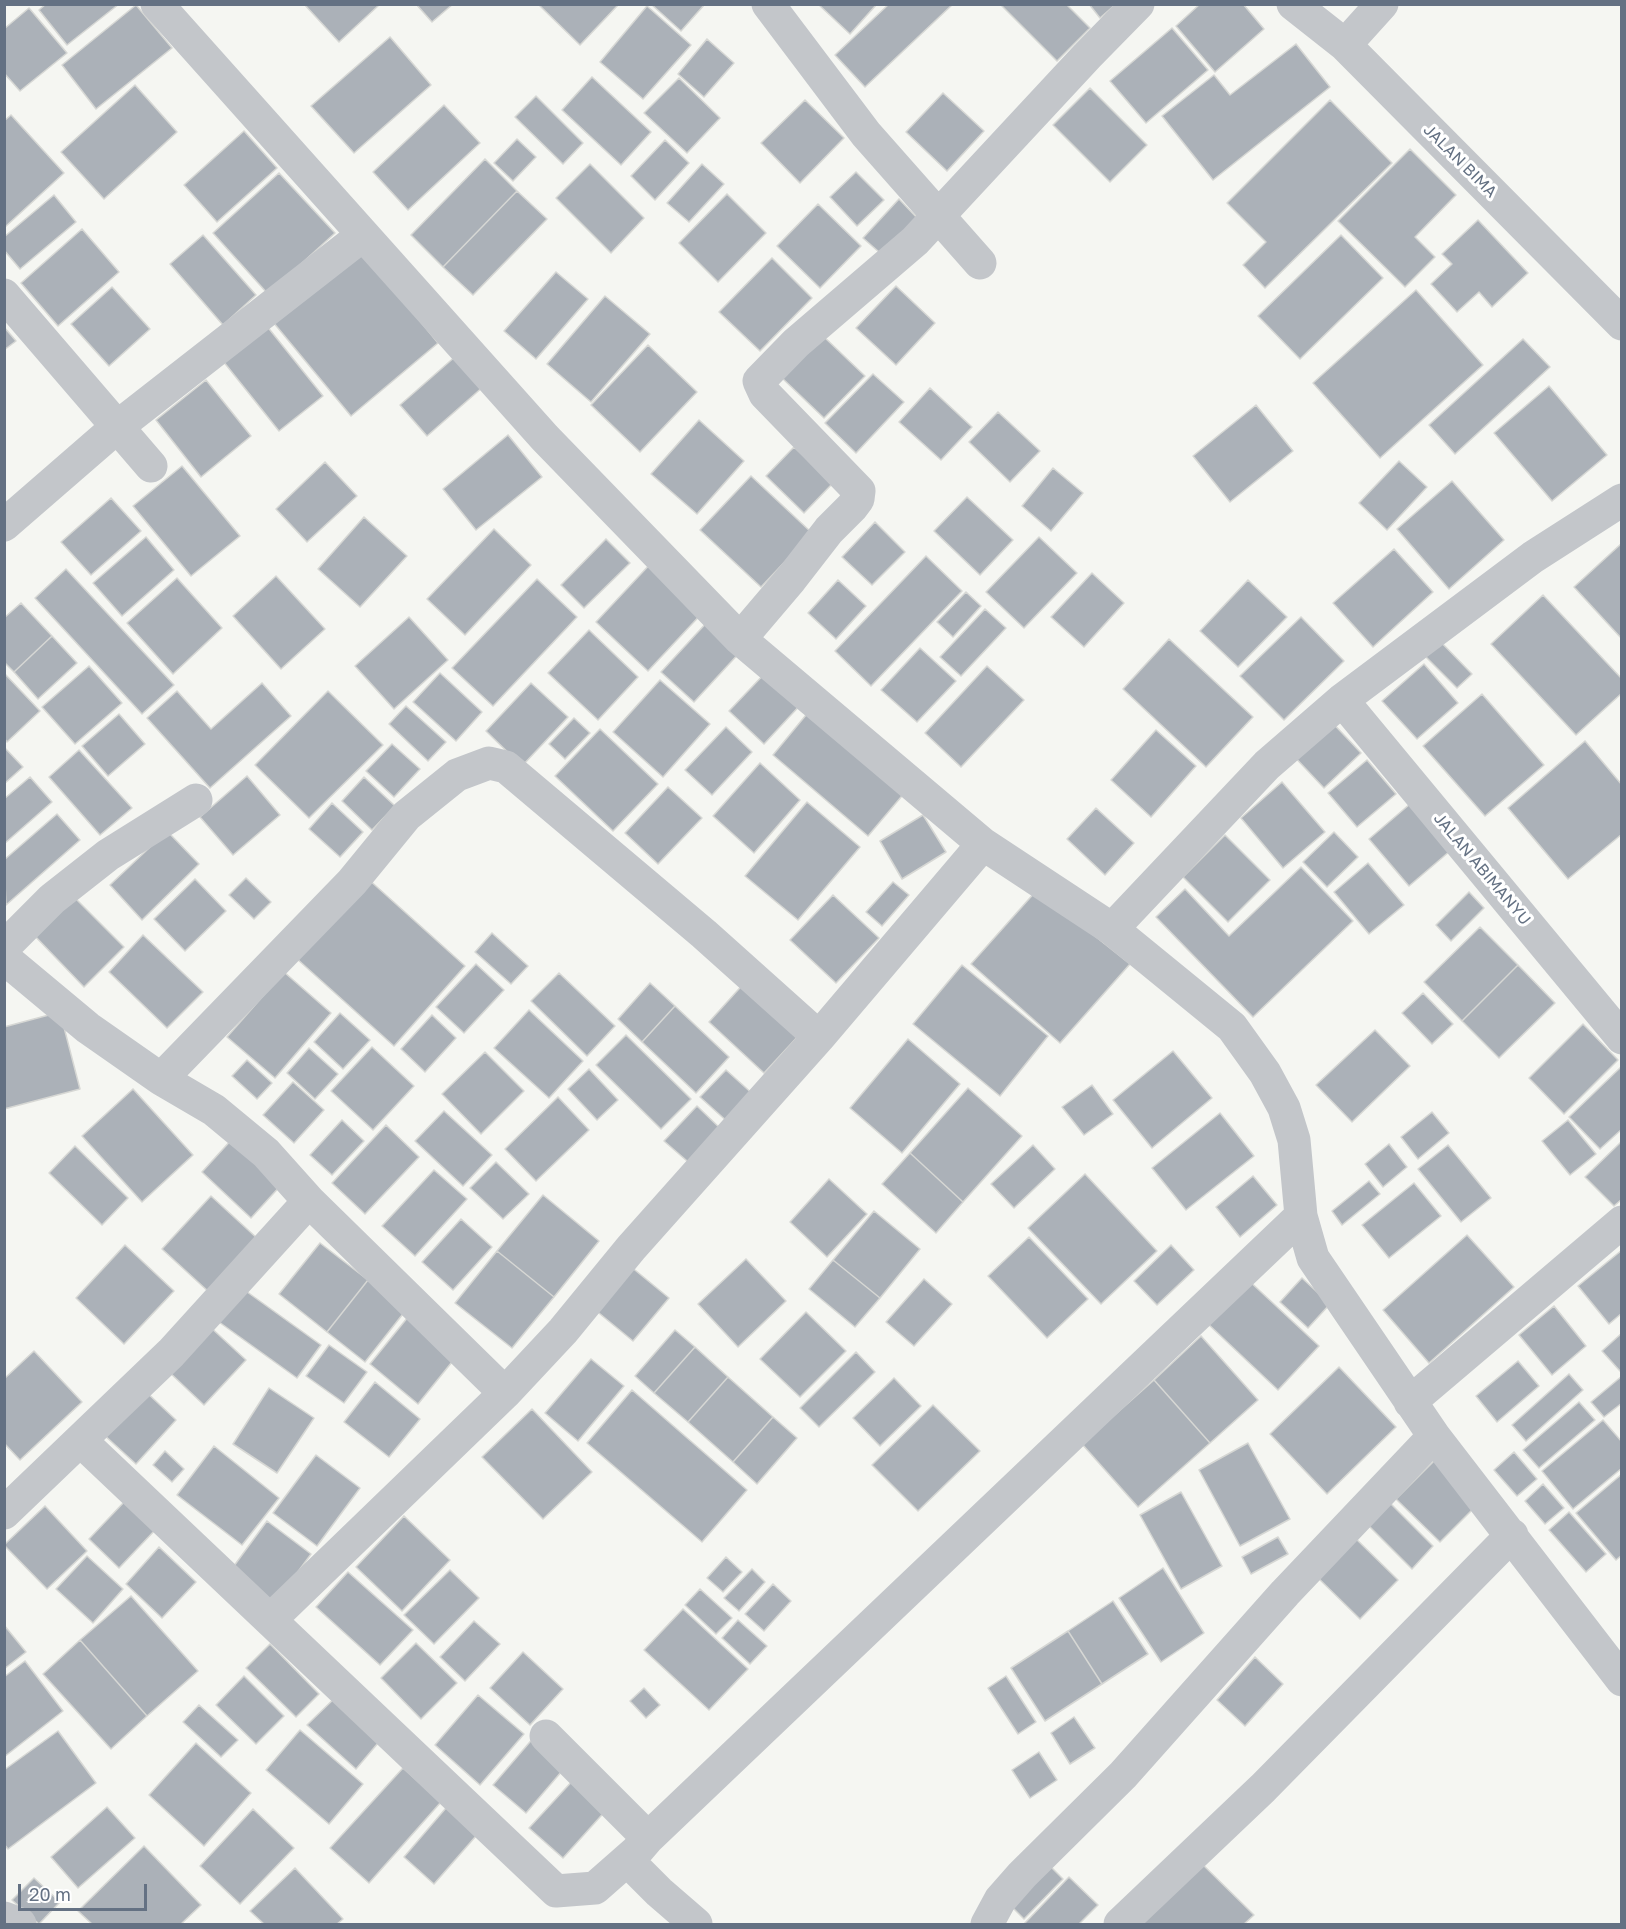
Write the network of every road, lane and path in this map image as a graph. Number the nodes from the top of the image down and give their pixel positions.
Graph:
1 (157, 4) edge
2 (768, 4) edge
3 (1138, 4) edge
4 (1293, 4) edge
5 (1382, 4) edge
6 (1345, 45) junction
7 (937, 215) junction
8 (363, 235) junction
9 (980, 263) dead end
10 (4, 295) edge
11 (1622, 324) edge
12 (117, 426) junction
13 (151, 466) dead end
14 (1622, 500) edge
15 (4, 525) edge
16 (740, 639) junction
17 (1342, 700) junction
18 (196, 800) dead end
19 (983, 844) junction
20 (1112, 929) junction
21 (5, 957) edge
22 (819, 1037) junction
23 (1622, 1038) edge
24 (161, 1079) junction
25 (309, 1201) junction
26 (1301, 1216) junction
27 (1622, 1222) edge
28 (505, 1392) junction
29 (1410, 1402) junction
30 (1434, 1436) junction
31 (81, 1441) junction
32 (4, 1513) edge
33 (1512, 1535) junction
34 (270, 1620) junction
35 (1622, 1680) edge
36 (546, 1736) dead end
37 (638, 1849) junction
38 (4, 1918) edge
39 (20, 1924) edge
40 (696, 1924) edge
41 (987, 1924) edge
42 (1120, 1924) edge

1 - 8 street
2 - 7 street
3 - 7 street
4 - 6 street, JALAN BIMA
5 - 6 street
6 - 11 street, JALAN BIMA
7 - 9 street
7 - 16 street
8 - 12 street
8 - 16 street
10 - 12 street
12 - 13 street
12 - 15 street
14 - 17 street
16 - 19 street
17 - 20 street
17 - 23 street, JALAN ABIMANYU
18 - 21 street
19 - 20 street
19 - 22 street
20 - 26 street
21 - 24 street
22 - 24 street
22 - 28 street
24 - 25 street
25 - 28 street
25 - 31 street
26 - 29 street
26 - 37 street
27 - 29 street
28 - 34 street
29 - 30 street
30 - 33 street
30 - 41 street
31 - 32 street
31 - 34 street
33 - 35 street
33 - 42 street
34 - 37 street
36 - 37 street
37 - 40 street
38 - 39 street

